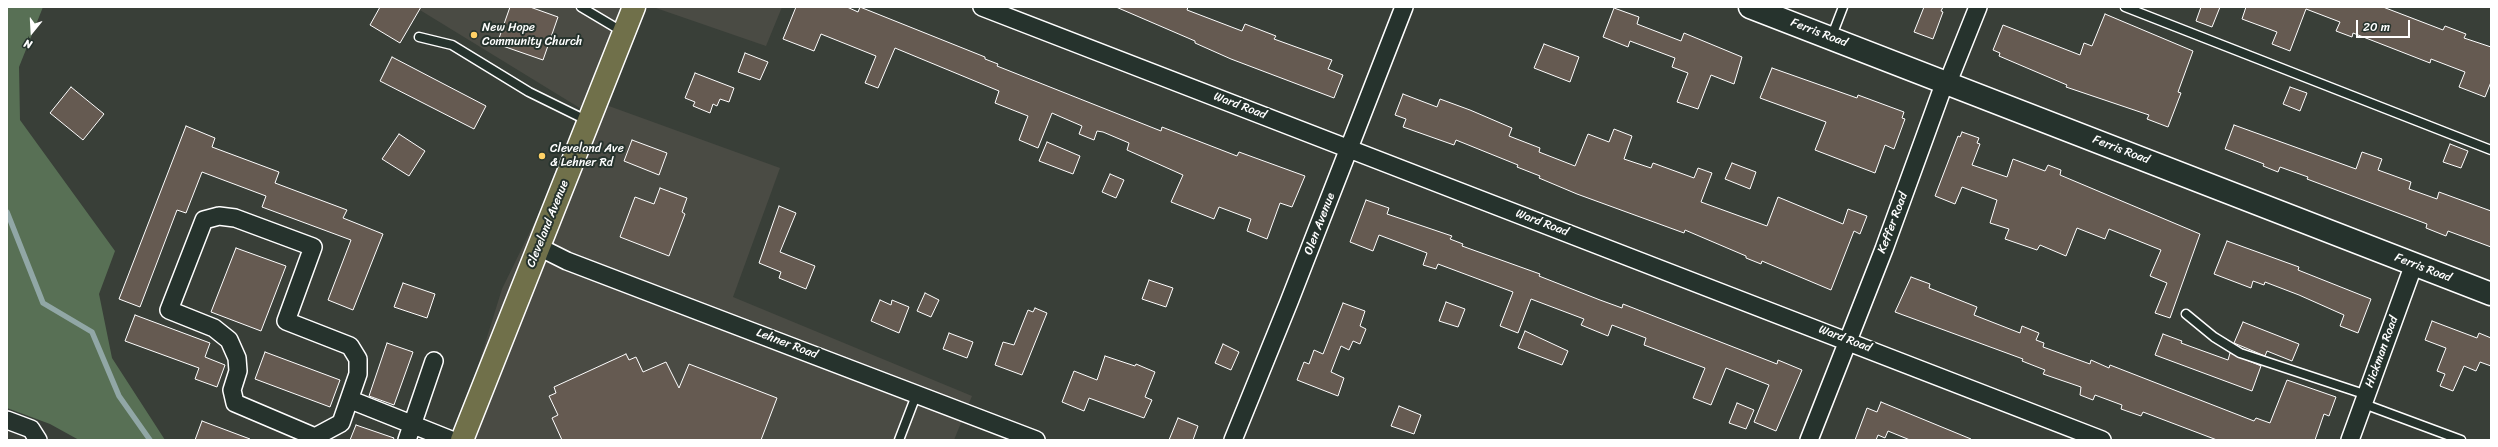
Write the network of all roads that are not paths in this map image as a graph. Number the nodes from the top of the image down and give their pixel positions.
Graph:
1 (581, 7) edge
2 (634, 7) edge
3 (982, 7) edge
4 (1404, 7) edge
5 (1750, 7) edge
6 (1843, 7) edge
7 (1978, 7) edge
8 (2125, 7) edge
9 (624, 32) junction
10 (419, 37) dead end
11 (1831, 38) junction
12 (1947, 82) junction
13 (588, 122) junction
14 (1349, 148) junction
15 (2491, 150) edge
16 (539, 247) junction
17 (2414, 264) junction
18 (2491, 294) edge
19 (2186, 314) dead end
20 (1848, 340) junction
21 (434, 361) dead end
22 (917, 393) junction
23 (351, 400) junction
24 (2365, 400) junction
25 (7, 420) edge
26 (410, 432) edge
27 (38, 440) edge
28 (451, 440) edge
29 (462, 440) edge
30 (899, 440) edge
31 (1036, 440) edge
32 (1233, 440) edge
33 (1809, 440) edge
34 (2102, 440) edge
35 (2350, 440) edge
36 (2461, 440) edge

1 - 9 lane
2 - 9 main road, Cleveland Avenue
3 - 14 street, Ward Road
4 - 14 street, Olen Avenue
5 - 11 main road, Ferris Road
6 - 11 lane
7 - 12 street, Keffer Road
8 - 15 lane
9 - 13 main road, Cleveland Avenue
10 - 13 lane
11 - 12 main road, Ferris Road
12 - 17 main road, Ferris Road
12 - 20 street, Keffer Road
13 - 16 main road, Cleveland Avenue
14 - 20 street, Ward Road
14 - 32 street, Olen Avenue
16 - 22 street, Lehner Road
16 - 29 main road, Cleveland Avenue
17 - 18 main road, Ferris Road
17 - 24 street, Hickman Road
19 - 24 lane
20 - 33 street, Keffer Road
20 - 34 street, Ward Road
21 - 26 street
22 - 30 lane
22 - 31 street, Lehner Road
23 - 23 street
23 - 26 street
24 - 35 street, Hickman Road
24 - 36 lane
25 - 27 street
26 - 28 street

